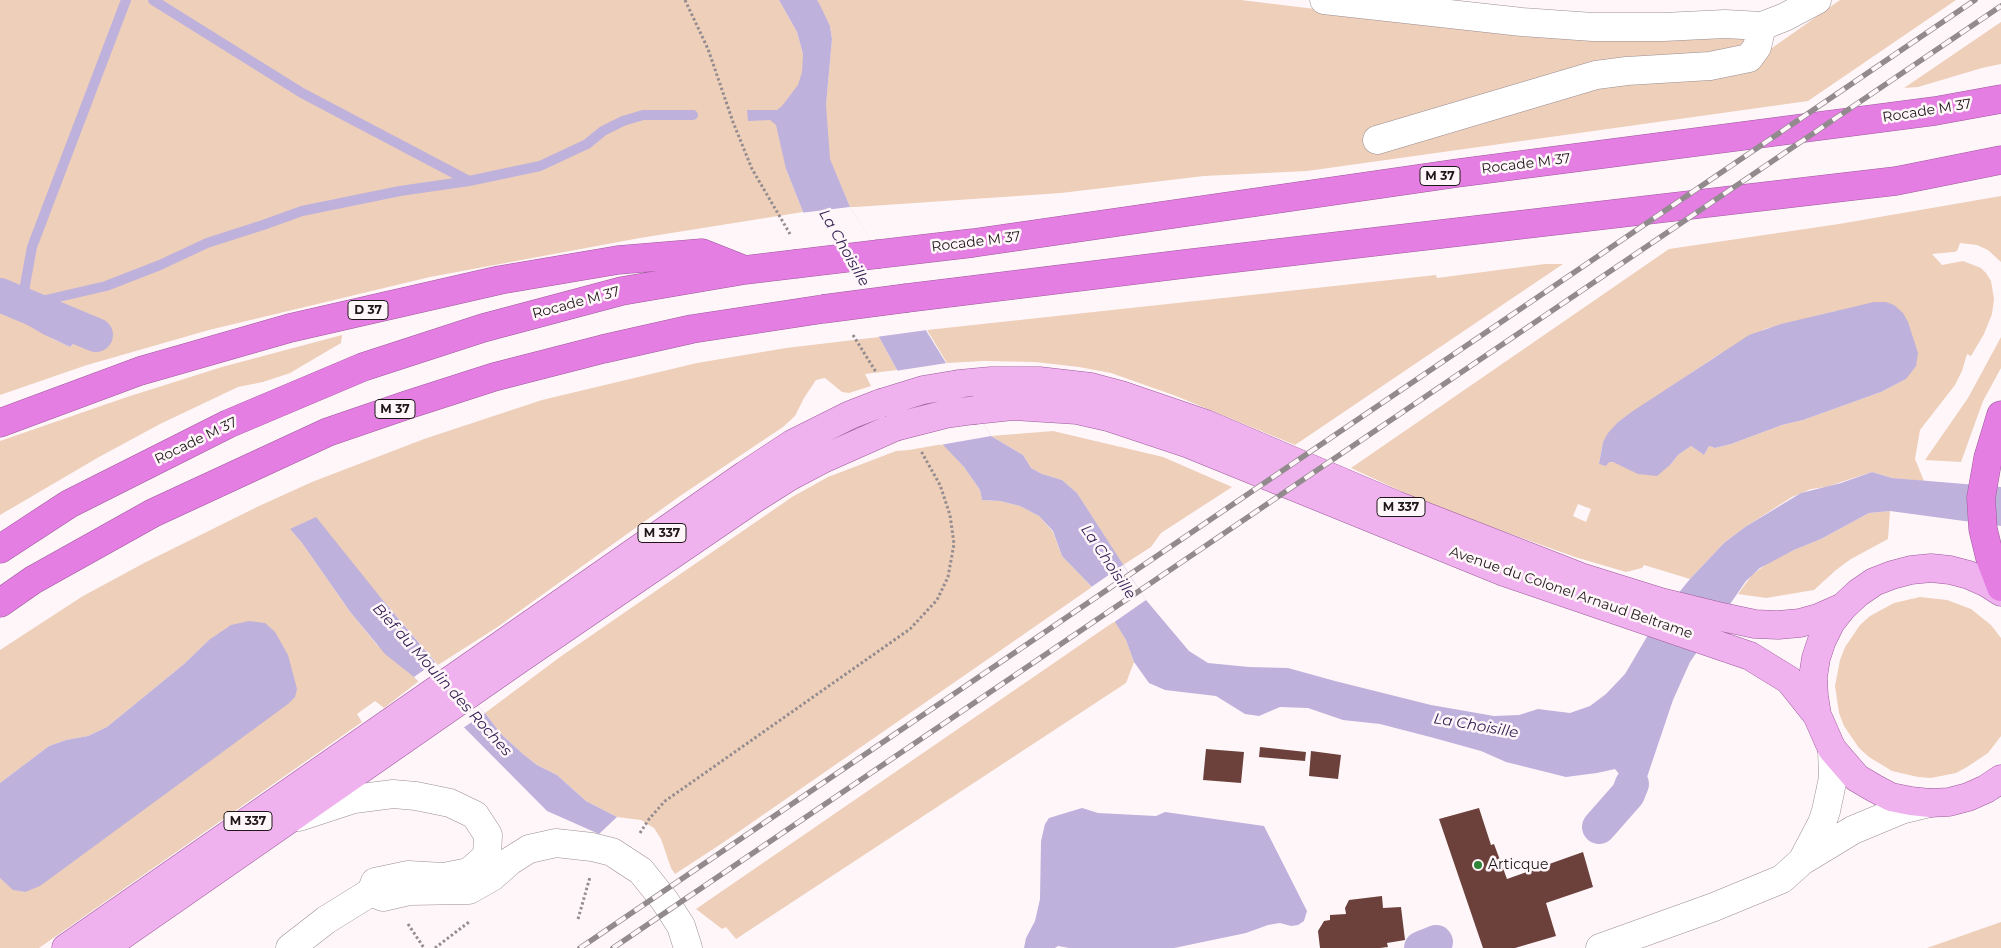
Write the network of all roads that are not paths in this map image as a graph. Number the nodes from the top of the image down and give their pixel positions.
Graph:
1 (1324, 0) edge
2 (1817, 0) edge
3 (1762, 26) junction
4 (2001, 99) edge
5 (1377, 140) dead end
6 (2001, 160) edge
7 (746, 270) junction
8 (2001, 415) edge
9 (0, 423) edge
10 (0, 550) edge
11 (2001, 588) edge
12 (2001, 592) edge
13 (0, 603) edge
14 (1844, 607) junction
15 (449, 694) junction
16 (1817, 715) junction
17 (1832, 749) junction
18 (2001, 779) edge
19 (1930, 803) junction
20 (283, 823) junction
21 (1802, 861) junction
22 (372, 892) junction
23 (66, 948) edge
24 (104, 948) edge
25 (290, 948) edge
26 (688, 948) edge
27 (1600, 948) edge

1 - 3 street
2 - 3 street
3 - 5 street
4 - 7 highway, Rocade M 37 / M 37, bridge
6 - 13 highway, M 37, bridge
7 - 9 highway, D 37
7 - 10 highway, Rocade M 37 / M 37
8 - 11 highway
12 - 14 main road
14 - 15 main road, Avenue du Colonel Arnaud Beltrame / M 337, bridge
14 - 16 main road
15 - 16 main road, Avenue du Colonel Arnaud Beltrame / M 337, bridge
15 - 20 main road, Avenue du Colonel Arnaud Beltrame / M 337
15 - 23 main road, Avenue du Colonel Arnaud Beltrame / M 337
16 - 17 main road
17 - 19 main road
17 - 21 street
18 - 19 main road
19 - 21 street
20 - 22 street
20 - 24 main road, Avenue du Colonel Arnaud Beltrame / M 337
21 - 27 street
22 - 25 street
22 - 26 street

